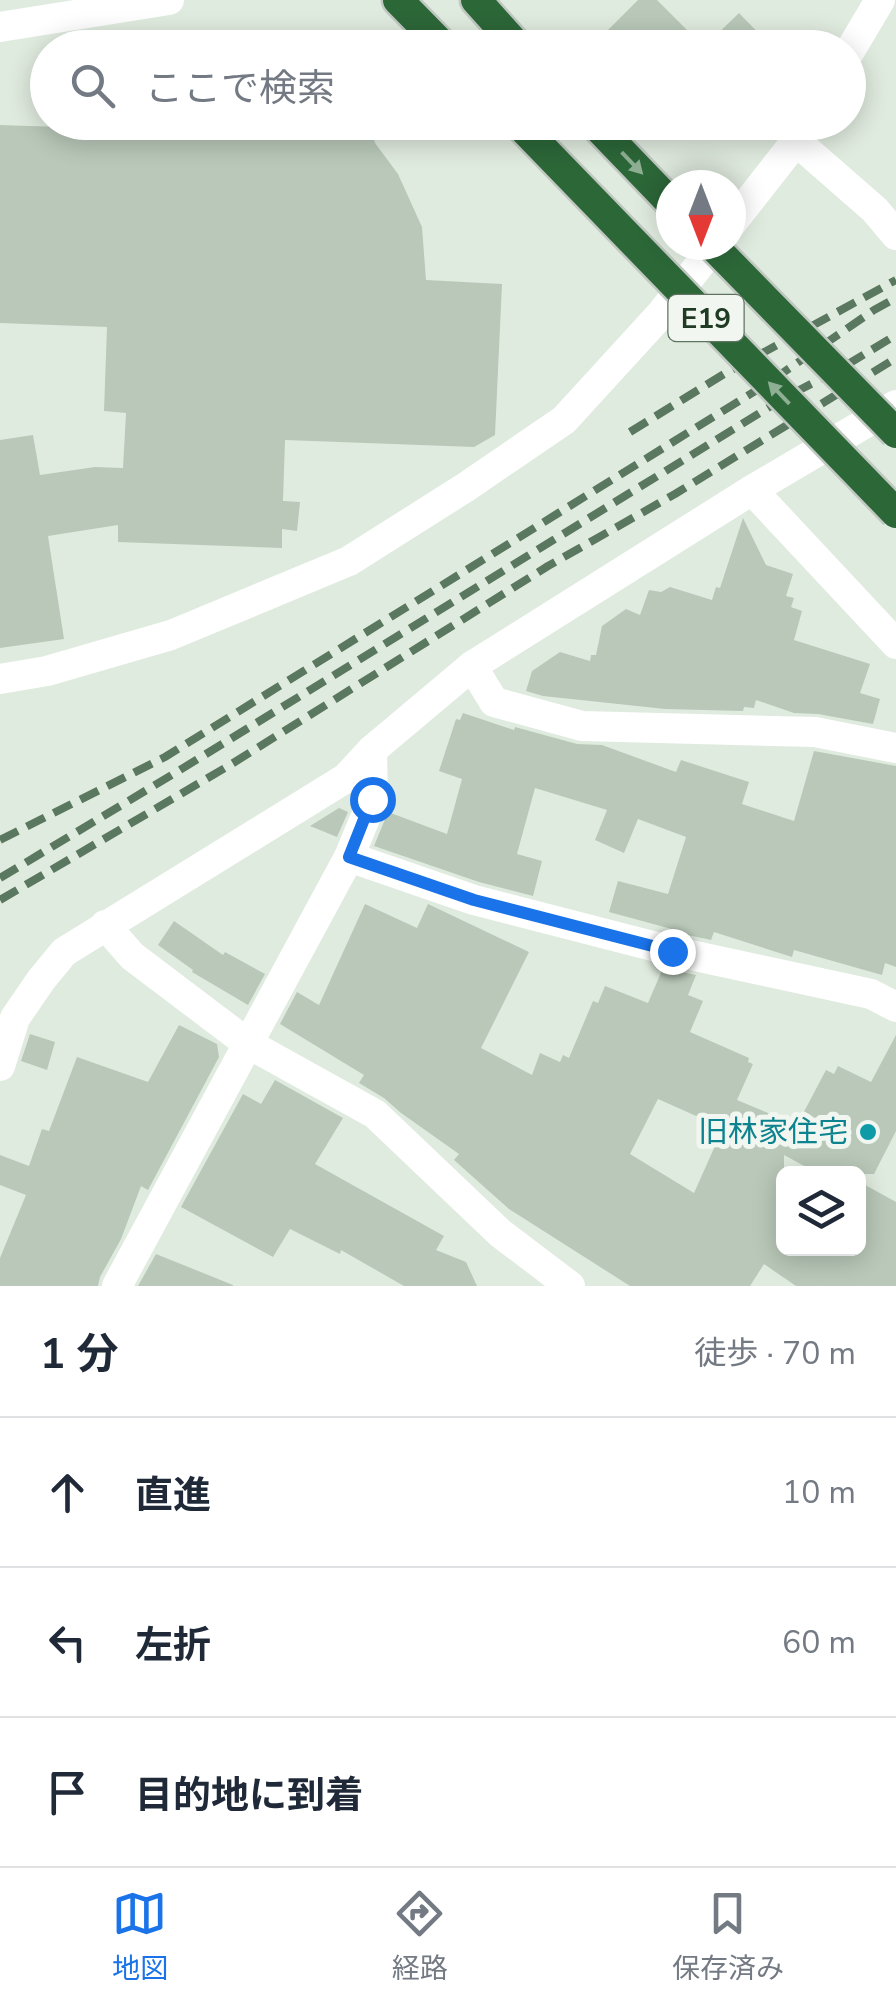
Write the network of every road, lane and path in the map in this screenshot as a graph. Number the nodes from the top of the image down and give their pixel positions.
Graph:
1 (169, 0) edge
2 (476, 0) edge
3 (880, 0) edge
4 (402, 3) edge
5 (0, 27) edge
6 (428, 30) edge
7 (504, 30) edge
8 (862, 30) edge
9 (535, 140) edge
10 (610, 140) edge
11 (796, 140) edge
12 (809, 140) edge
13 (656, 187) edge
14 (746, 205) edge
15 (896, 234) edge
16 (702, 260) edge
17 (729, 260) edge
18 (896, 405) edge
19 (896, 433) edge
20 (752, 490) junction
21 (896, 512) edge
22 (896, 644) edge
23 (472, 666) junction
24 (0, 679) edge
25 (896, 748) edge
26 (372, 750) junction
27 (349, 857) junction
28 (106, 924) junction
29 (896, 1007) edge
30 (247, 1042) junction
31 (0, 1066) edge
32 (117, 1286) edge
33 (570, 1286) edge

1 - 5 street
2 - 7 highway
3 - 8 street
4 - 6 highway
21 -> 9 highway, E19, bridge
10 -> 13 highway
11 - 14 street
12 - 15 street
16 - 24 street
17 - 19 highway, E19, bridge
18 - 20 street
20 - 22 street
20 - 23 street
23 - 25 street
23 - 26 street
26 - 27 street
26 - 28 street
27 - 29 street
27 - 30 street
28 - 30 street
28 - 31 street
30 - 32 street
30 - 33 street

